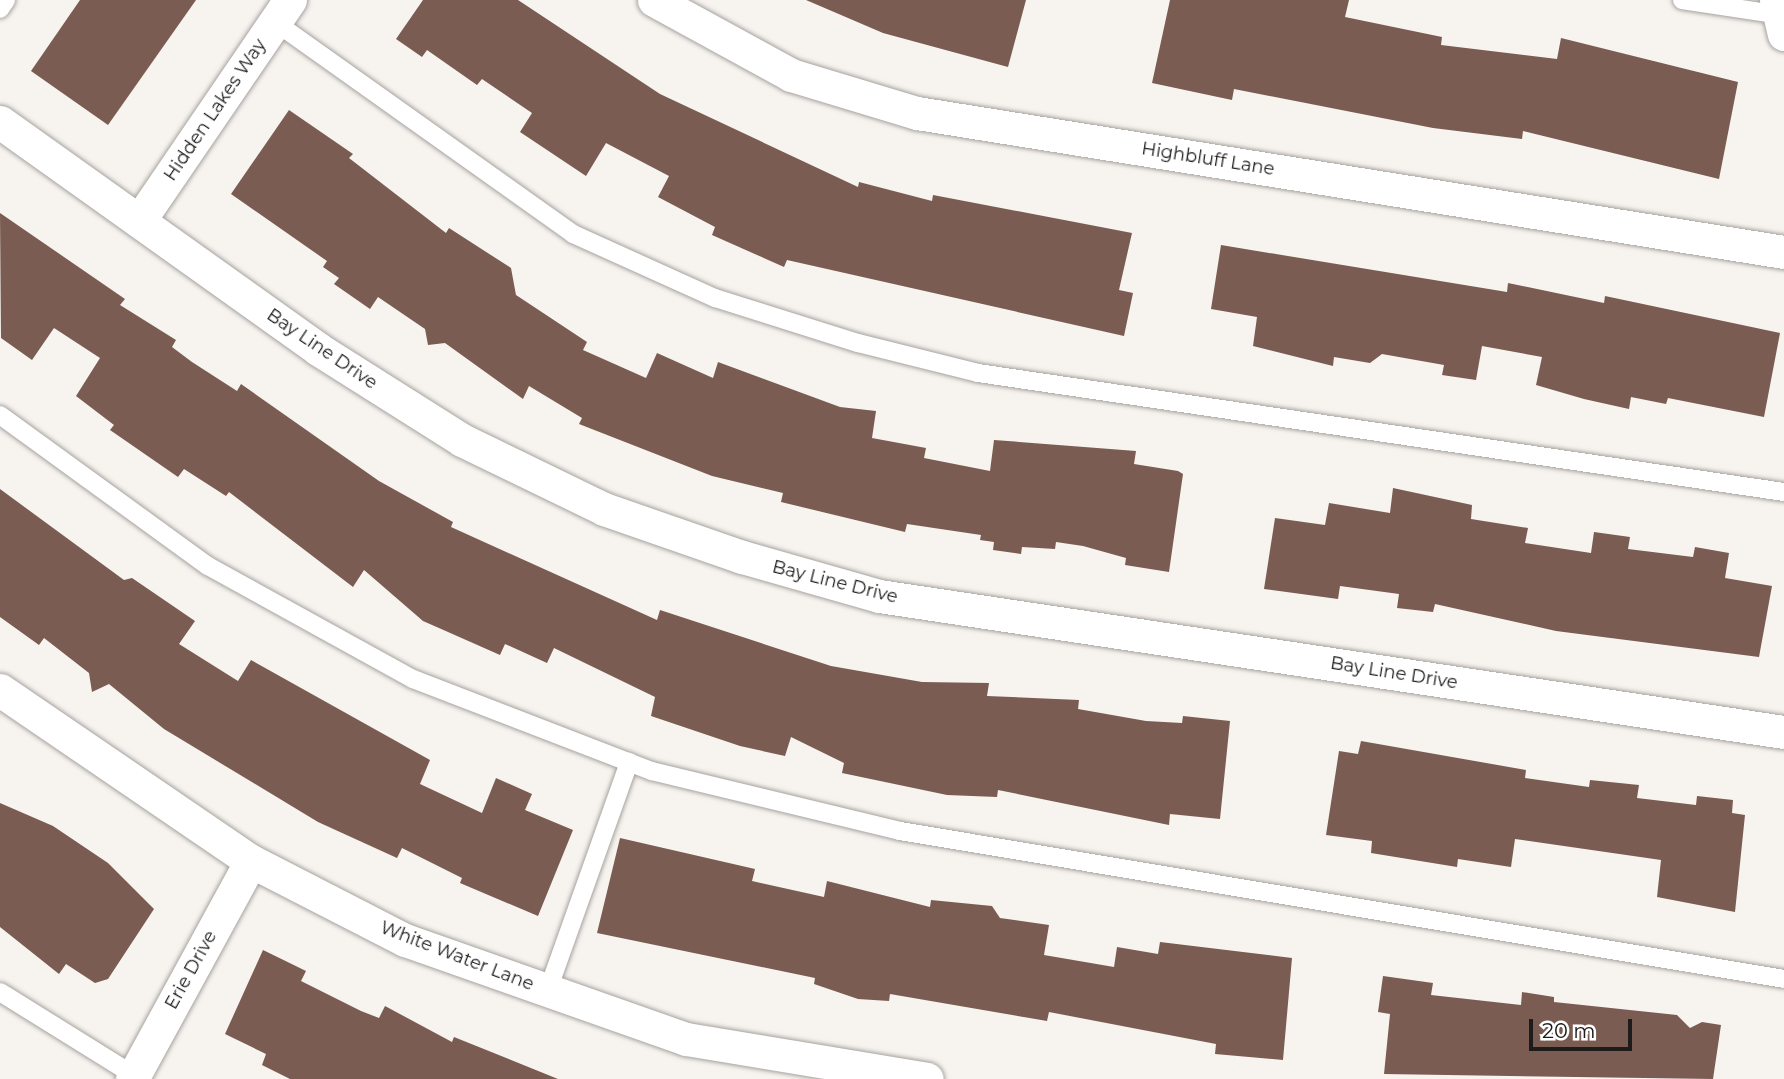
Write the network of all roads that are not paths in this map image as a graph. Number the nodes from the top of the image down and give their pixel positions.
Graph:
1 (6, 0) edge
2 (653, 0) edge
3 (1682, 0) edge
4 (0, 9) edge
5 (283, 11) edge
6 (1780, 17) edge
7 (0, 122) edge
8 (139, 221) junction
9 (1784, 252) edge
10 (0, 415) edge
11 (1784, 492) edge
12 (0, 690) edge
13 (1784, 732) edge
14 (629, 762) junction
15 (251, 861) junction
16 (1784, 979) edge
17 (548, 990) junction
18 (0, 992) edge
19 (136, 1078) edge
20 (928, 1079) edge

1 - 4 lane
2 - 9 street, Highbluff Lane
3 - 6 lane
5 - 8 street, Hidden Lakes Way
5 - 11 lane
7 - 8 street, Bay Line Drive
8 - 13 street, Bay Line Drive
10 - 14 lane
12 - 15 street, White Water Lane
14 - 16 lane
14 - 17 lane
15 - 17 street, White Water Lane
15 - 19 street, Erie Drive
17 - 20 street, White Water Lane
18 - 19 lane

